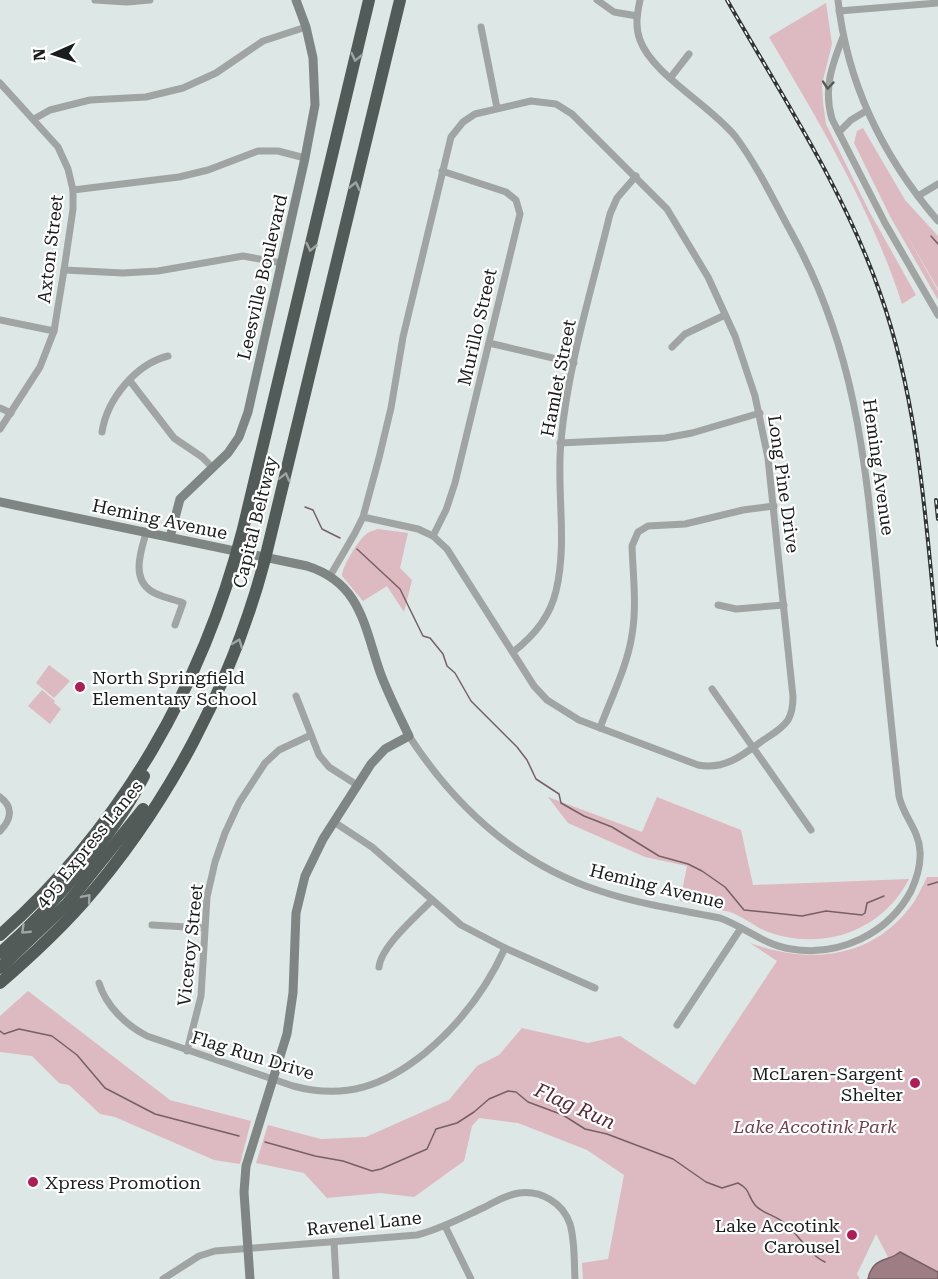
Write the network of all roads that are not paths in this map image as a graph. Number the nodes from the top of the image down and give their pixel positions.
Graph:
1 (95, 0) edge
2 (150, 0) edge
3 (296, 0) edge
4 (369, 0) edge
5 (400, 0) edge
6 (597, 0) edge
7 (640, 0) edge
8 (838, 0) edge
9 (938, 3) edge
10 (839, 11) junction
11 (637, 16) junction
12 (306, 27) junction
13 (481, 27) dead end
14 (843, 37) junction
15 (689, 54) dead end
16 (670, 77) junction
17 (0, 83) edge
18 (497, 108) junction
19 (866, 111) junction
20 (34, 119) junction
21 (839, 132) junction
22 (305, 158) junction
23 (442, 171) junction
24 (636, 176) junction
25 (938, 184) edge
26 (73, 190) junction
27 (918, 196) junction
28 (938, 221) edge
29 (282, 263) junction
30 (64, 270) junction
31 (725, 315) junction
32 (938, 315) edge
33 (0, 320) edge
34 (54, 331) junction
35 (489, 343) junction
36 (672, 347) dead end
37 (168, 356) dead end
38 (574, 363) junction
39 (129, 381) junction
40 (0, 408) edge
41 (11, 413) junction
42 (760, 413) junction
43 (0, 429) edge
44 (102, 432) dead end
45 (560, 443) junction
46 (212, 467) junction
47 (0, 502) edge
48 (774, 506) junction
49 (363, 518) junction
50 (146, 533) junction
51 (433, 536) junction
52 (170, 537) junction
53 (330, 576) junction
54 (718, 605) dead end
55 (784, 605) junction
56 (175, 625) dead end
57 (513, 652) junction
58 (712, 689) dead end
59 (184, 691) junction
60 (296, 696) dead end
61 (600, 728) junction
62 (196, 734) junction
63 (311, 735) junction
64 (409, 736) junction
65 (753, 748) junction
66 (357, 785) junction
67 (0, 797) edge
68 (334, 822) junction
69 (811, 830) dead end
70 (0, 831) edge
71 (432, 900) junction
72 (152, 925) dead end
73 (204, 928) junction
74 (741, 928) junction
75 (0, 935) edge
76 (505, 948) junction
77 (0, 953) edge
78 (379, 967) dead end
79 (0, 969) edge
80 (0, 983) edge
81 (99, 983) dead end
82 (595, 988) dead end
83 (676, 1025) dead end
84 (187, 1051) junction
85 (273, 1080) junction
86 (445, 1226) junction
87 (334, 1242) junction
88 (248, 1248) junction
89 (163, 1279) edge
90 (250, 1279) edge
91 (336, 1279) edge
92 (471, 1279) edge
93 (575, 1279) edge

1 - 2 street
3 - 12 street, Leesville Boulevard
4 -> 59 highway, Capital Beltway
62 -> 5 highway, Capital Beltway
6 - 11 street
7 - 11 street, Heming Avenue
8 - 10 street
9 - 10 street
10 - 14 street
11 - 16 street, Heming Avenue
12 - 20 street
12 - 22 street, Leesville Boulevard
13 - 18 street
14 - 19 street
14 -> 21 street
15 - 16 street
16 - 74 street, Heming Avenue
17 - 20 street, Axton Street
18 - 23 street, Long Pine Drive
18 - 24 street, Long Pine Drive
19 - 21 street
19 - 27 street
20 - 26 street, Axton Street
21 - 32 street
22 - 26 street
22 - 29 street, Leesville Boulevard
23 - 35 street, Murillo Street
23 - 49 street, Long Pine Drive
24 - 31 street, Long Pine Drive
24 - 38 street, Hamlet Street
25 - 27 street
26 - 30 street, Axton Street
27 - 28 street
29 - 30 street
29 - 46 street, Leesville Boulevard
30 - 34 street, Axton Street
31 - 36 street
31 - 42 street, Long Pine Drive
33 - 34 street
34 - 41 street, Axton Street
35 - 38 street
35 - 51 street, Murillo Street
37 - 39 street
38 - 45 street, Hamlet Street
39 - 44 street
39 - 46 street
40 - 41 street
41 - 43 street, Axton Street
42 - 45 street
42 - 48 street, Long Pine Drive
45 - 57 street, Hamlet Street
46 - 52 street, Leesville Boulevard
47 - 50 street, Heming Avenue
48 - 55 street, Long Pine Drive
48 - 61 street
49 - 51 street, Long Pine Drive
49 - 53 street, Long Pine Drive
50 - 52 street, Heming Avenue
50 - 56 street
51 - 57 street, Long Pine Drive
52 - 53 street, Heming Avenue
53 - 64 street, Heming Avenue
54 - 55 street
55 - 65 street, Long Pine Drive
57 - 61 street, Long Pine Drive
58 - 65 street
59 - 75 highway, Capital Beltway
59 -> 77 highway, 495 Express Lanes
60 - 63 street
61 - 65 street, Long Pine Drive
62 - 79 highway, 495 Express Lanes
80 -> 62 highway, Capital Beltway
63 - 66 street
63 - 73 street, Viceroy Street
64 - 66 street
64 - 74 street, Heming Avenue
65 - 69 street
66 - 68 street
67 - 70 street
68 - 71 street
68 - 85 street
71 - 76 street
71 - 78 street
72 - 73 street
73 - 84 street, Viceroy Street
74 - 83 street
76 - 82 street
76 - 85 street, Flag Run Drive
81 - 84 street, Flag Run Drive
84 - 85 street, Flag Run Drive
85 - 88 street
86 - 87 street, Ravenel Lane
86 - 92 street
86 - 93 street, Ravenel Lane
87 - 88 street, Ravenel Lane
87 - 91 street
88 - 89 street, Ravenel Lane
88 - 90 street

